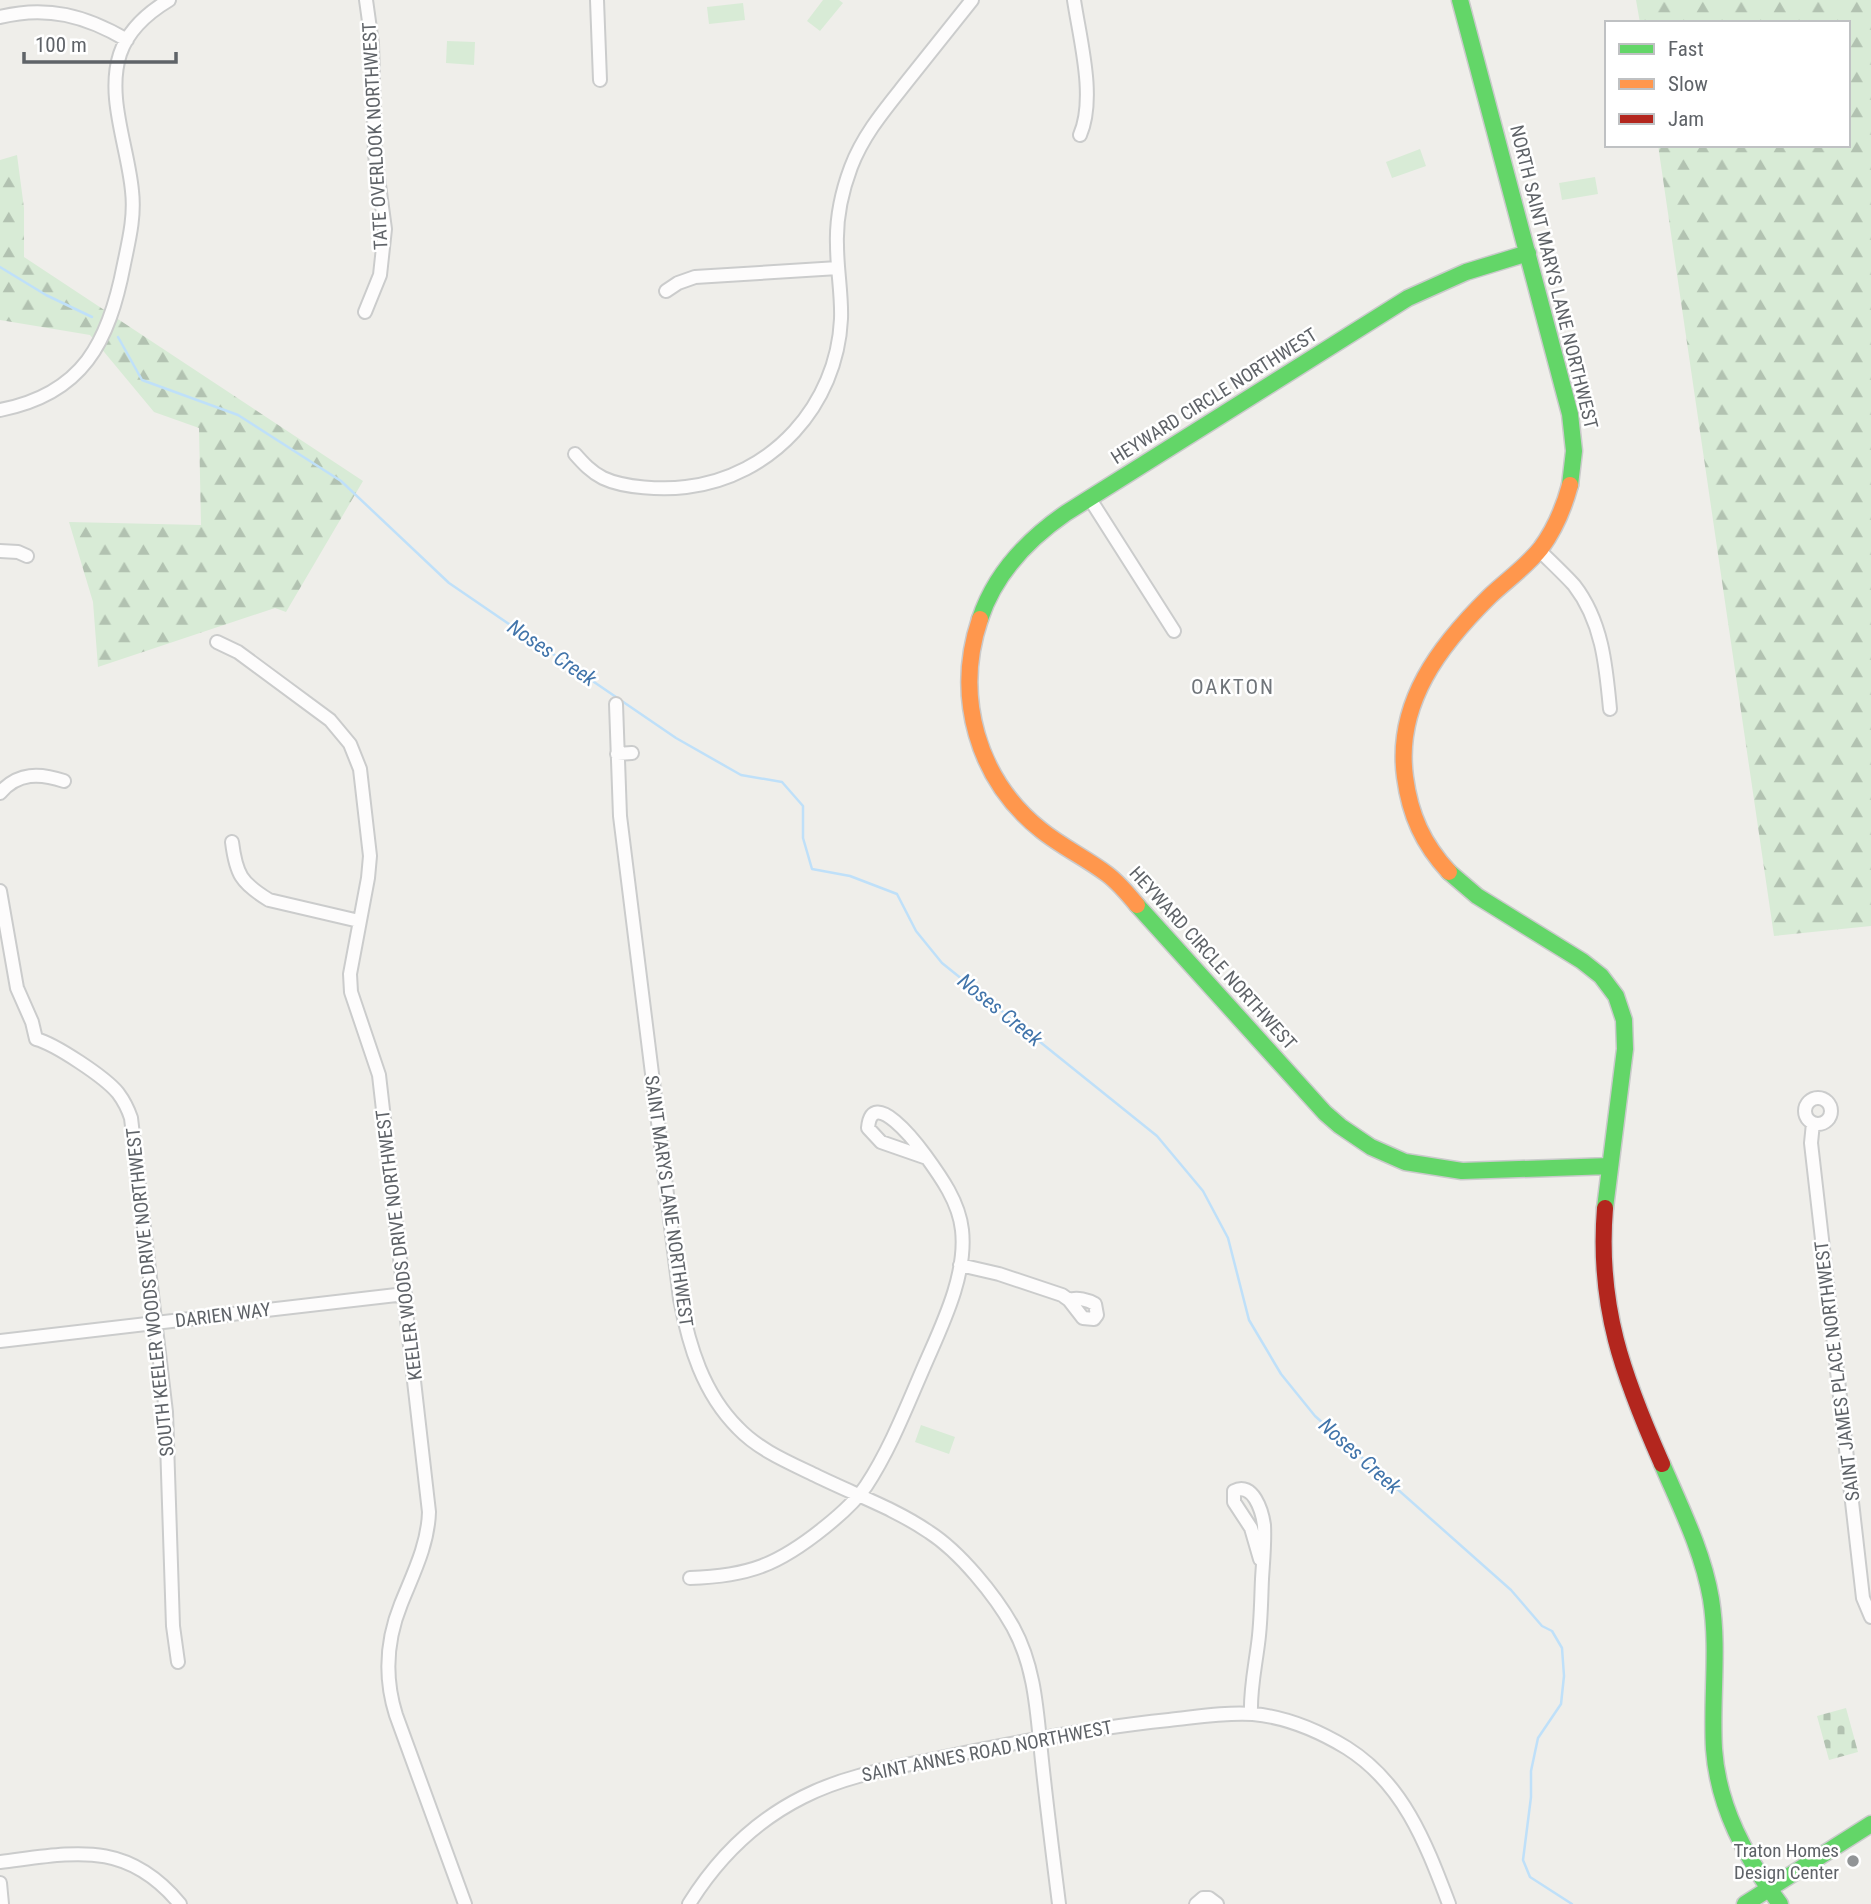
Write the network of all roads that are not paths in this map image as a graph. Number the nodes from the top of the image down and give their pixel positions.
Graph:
1 (169, 0) edge
2 (366, 0) edge
3 (597, 0) edge
4 (972, 0) edge
5 (1074, 0) edge
6 (1460, 0) edge
7 (0, 17) edge
8 (127, 40) junction
9 (600, 80) dead end
10 (1080, 135) dead end
11 (1528, 253) junction
12 (838, 268) junction
13 (666, 291) dead end
14 (365, 312) dead end
15 (0, 410) edge
16 (575, 454) dead end
17 (1090, 499) junction
18 (1539, 550) junction
19 (0, 551) edge
20 (27, 556) dead end
21 (1174, 631) dead end
22 (216, 642) dead end
23 (616, 704) dead end
24 (1610, 709) dead end
25 (632, 753) dead end
26 (617, 754) junction
27 (64, 781) dead end
28 (0, 793) edge
29 (232, 842) dead end
30 (0, 891) edge
31 (359, 921) junction
32 (1813, 1124) dead end
33 (927, 1158) junction
34 (1610, 1166) junction
35 (960, 1265) junction
36 (405, 1294) junction
37 (1069, 1300) dead end
38 (156, 1323) junction
39 (0, 1341) edge
40 (858, 1496) junction
41 (1263, 1561) junction
42 (690, 1578) dead end
43 (1871, 1617) edge
44 (178, 1662) dead end
45 (1251, 1714) junction
46 (1039, 1737) junction
47 (1871, 1824) edge
48 (0, 1862) edge
49 (0, 1883) edge
50 (1769, 1890) junction
51 (2, 1904) edge
52 (180, 1904) edge
53 (465, 1904) edge
54 (689, 1904) edge
55 (1059, 1904) edge
56 (1196, 1904) edge
57 (1217, 1904) edge
58 (1449, 1904) edge
59 (1745, 1904) edge
60 (1780, 1904) edge

1 - 8 street
2 - 14 street, TATE OVERLOOK NORTHWEST
3 - 9 street
4 - 12 street
5 - 10 street
6 - 11 street, NORTH SAINT MARYS LANE NORTHWEST
7 - 8 street
8 - 15 street
11 - 17 street, HEYWARD CIRCLE NORTHWEST
11 - 18 street, NORTH SAINT MARYS LANE NORTHWEST
12 - 13 street
12 - 16 street
17 - 21 street
17 - 34 street, HEYWARD CIRCLE NORTHWEST
18 - 24 street
18 - 34 street, NORTH SAINT MARYS LANE NORTHWEST
19 - 20 street
22 - 31 street, KEELER WOODS DRIVE NORTHWEST
23 - 26 street, SAINT MARYS LANE NORTHWEST
25 - 26 street
26 - 40 street, SAINT MARYS LANE NORTHWEST
27 - 28 street
29 - 31 street
30 - 38 street, SOUTH KEELER WOODS DRIVE NORTHWEST
31 - 36 street, KEELER WOODS DRIVE NORTHWEST
32 - 43 street, SAINT JAMES PLACE NORTHWEST
33 - 33 street
33 - 35 street
34 - 50 street, NORTH SAINT MARYS LANE NORTHWEST
35 - 37 street
35 - 40 street
36 - 38 street, DARIEN WAY
36 - 53 street, KEELER WOODS DRIVE NORTHWEST
38 - 39 street, DARIEN WAY
38 - 44 street, SOUTH KEELER WOODS DRIVE NORTHWEST
40 - 42 street
40 - 46 street, SAINT MARYS LANE NORTHWEST
41 - 41 street
41 - 45 street
45 - 46 street, SAINT ANNES ROAD NORTHWEST
45 - 58 street, SAINT ANNES ROAD NORTHWEST
46 - 54 street, SAINT ANNES ROAD NORTHWEST
46 - 55 street, SAINT MARYS LANE NORTHWEST
47 - 50 street
48 - 52 street
49 - 51 street
50 - 59 street
50 - 60 street, NORTH SAINT MARYS LANE NORTHWEST
56 - 57 street

